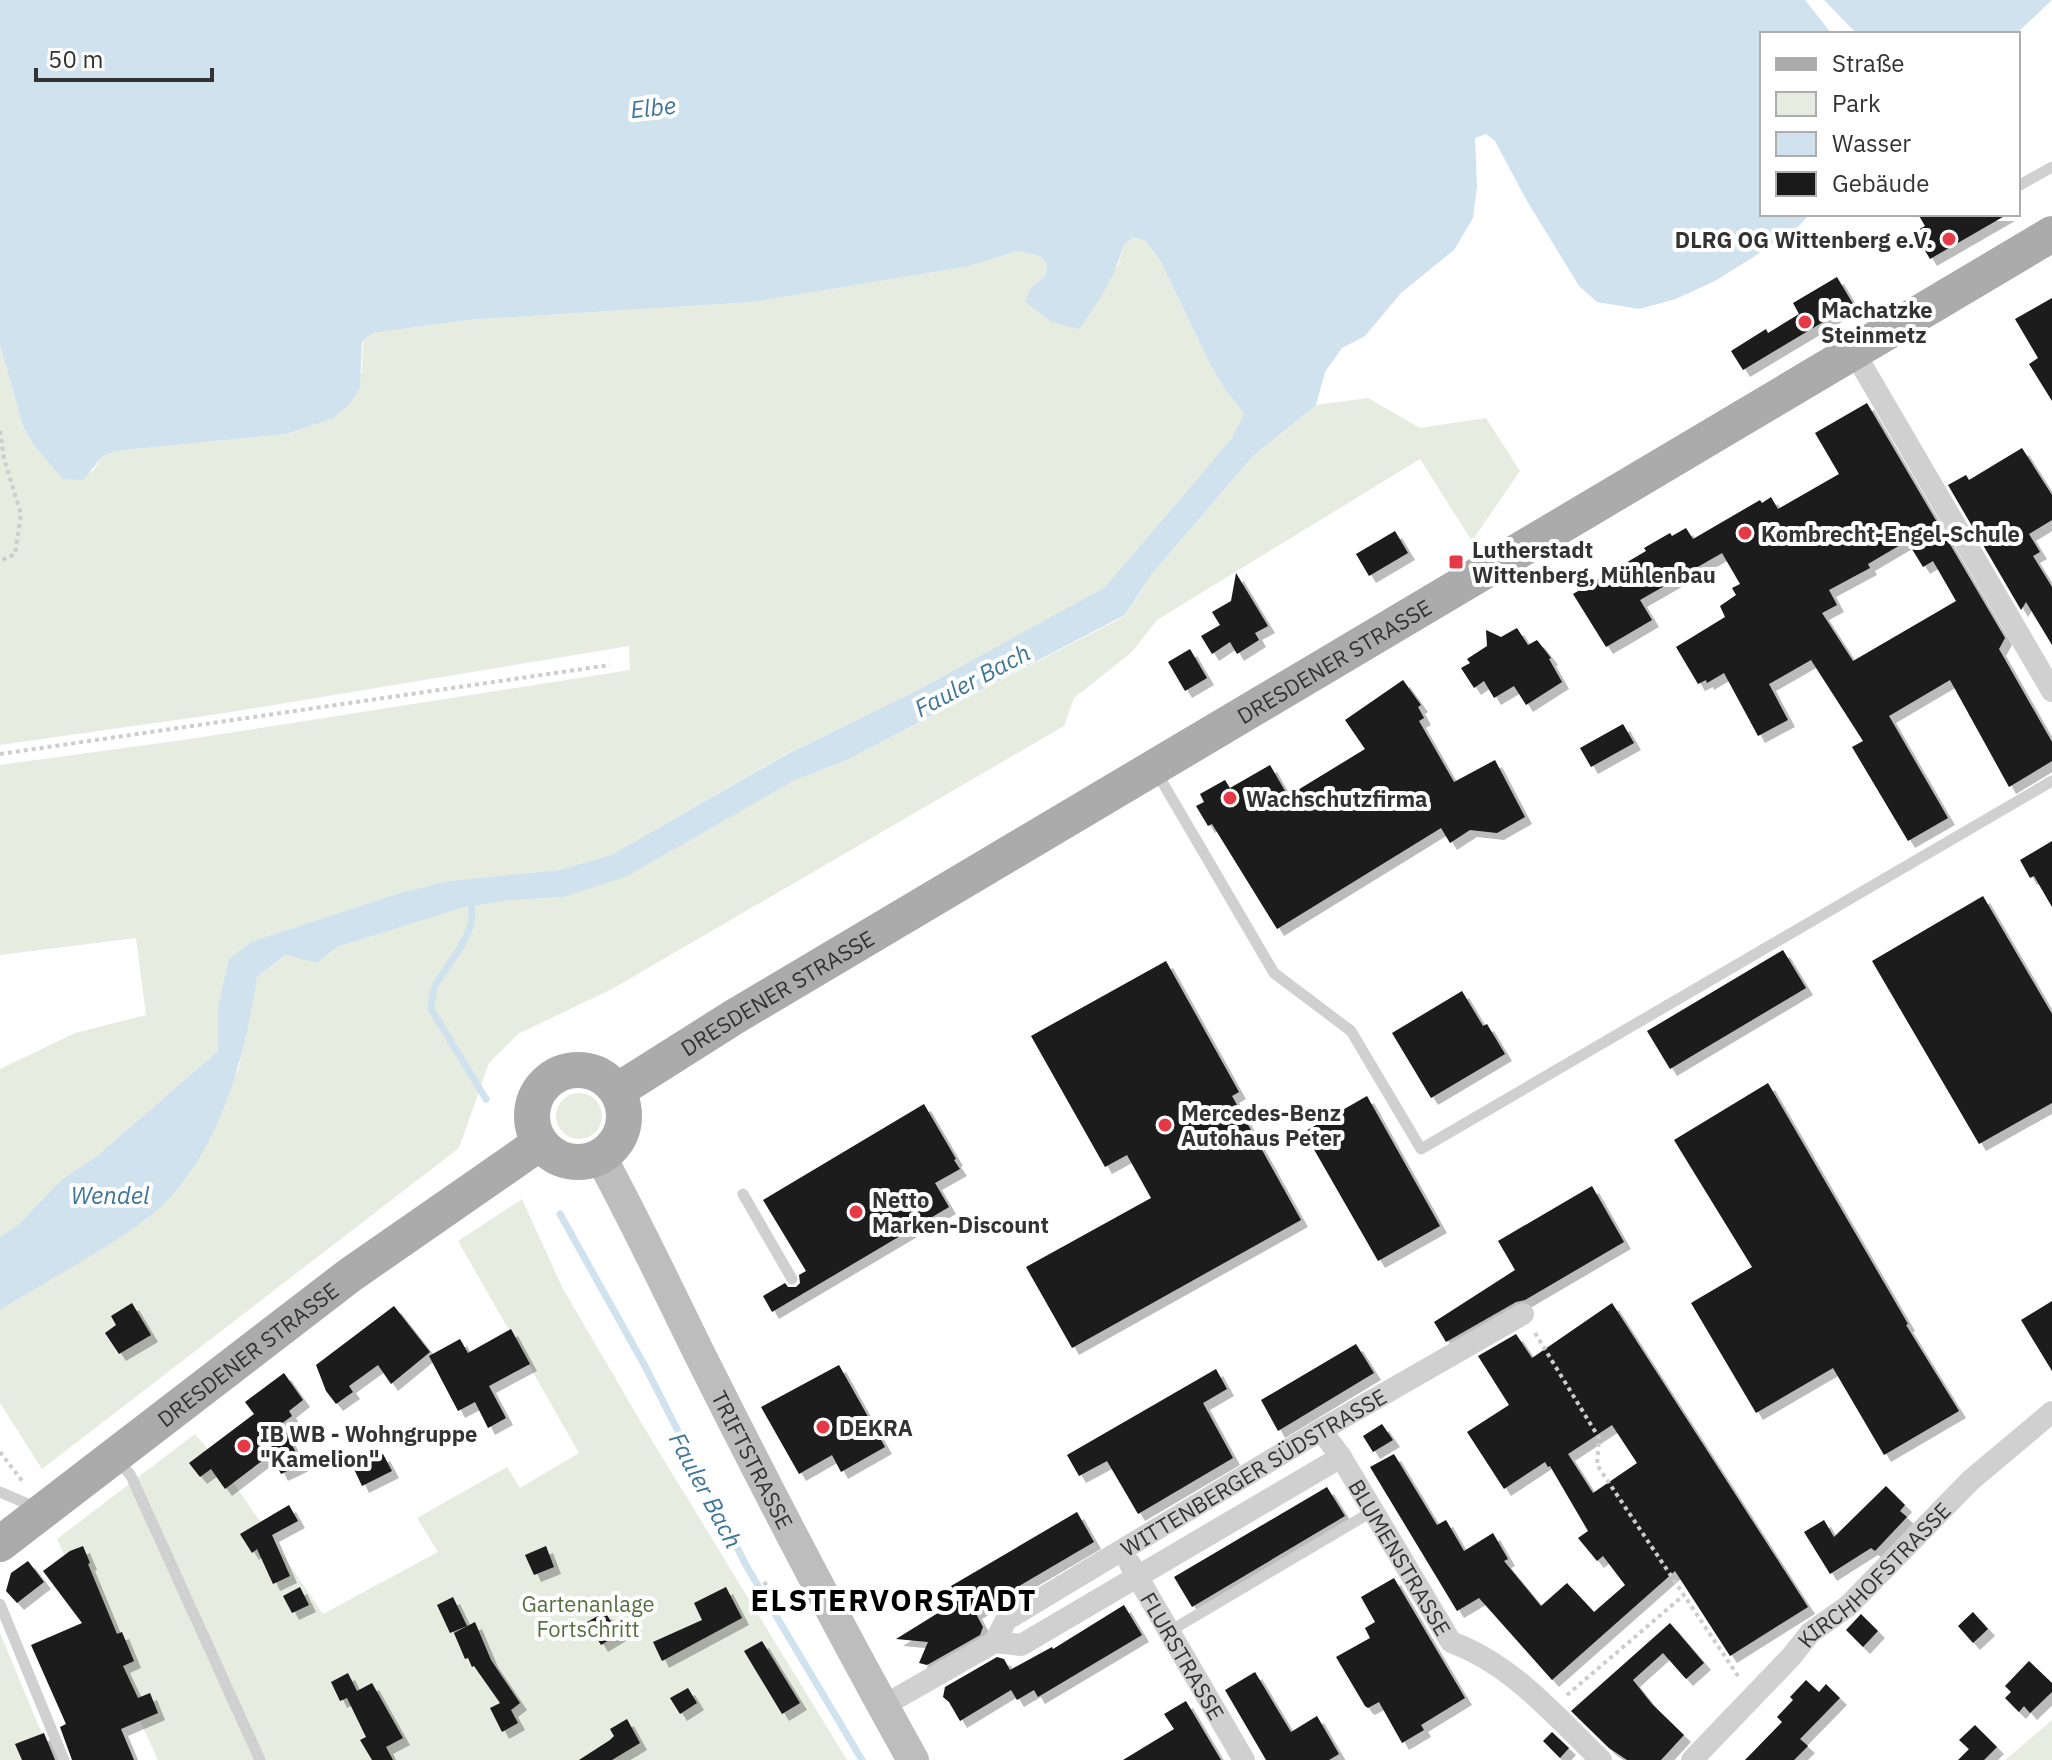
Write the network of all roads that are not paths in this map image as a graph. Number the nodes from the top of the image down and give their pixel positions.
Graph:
1 (2052, 167) edge
2 (2020, 185) edge
3 (2052, 234) edge
4 (1854, 352) junction
5 (2052, 691) edge
6 (1154, 768) junction
7 (2052, 781) edge
8 (617, 1091) junction
9 (540, 1143) junction
10 (600, 1156) junction
11 (743, 1194) dead end
12 (792, 1279) dead end
13 (1523, 1314) road end
14 (2052, 1412) edge
15 (1321, 1430) junction
16 (115, 1455) junction
17 (1341, 1457) junction
18 (0, 1492) edge
19 (43, 1510) junction
20 (1373, 1511) junction
21 (0, 1544) edge
22 (1121, 1550) junction
23 (1137, 1576) junction
24 (0, 1604) edge
25 (1170, 1631) junction
26 (995, 1642) junction
27 (883, 1706) junction
28 (1703, 1756) edge
29 (64, 1760) edge
30 (260, 1760) edge
31 (913, 1760) edge
32 (1244, 1760) edge
33 (1601, 1760) edge

1 - 2 lane
3 - 4 main road, DRESDENER STRASSE
4 - 5 street
4 - 6 main road, DRESDENER STRASSE
6 - 7 lane
6 - 8 main road, DRESDENER STRASSE
8 - 9 main road
8 - 10 main road
9 - 10 main road
9 - 16 main road, DRESDENER STRASSE
10 - 27 main road, TRIFTSTRASSE
11 - 12 lane
13 - 15 street, WITTENBERGER SÜDSTRASSE
14 - 28 street, KIRCHHOFSTRASSE
15 - 17 street, BLUMENSTRASSE
15 - 22 street, WITTENBERGER SÜDSTRASSE
16 - 19 main road, DRESDENER STRASSE
16 - 30 lane
17 - 20 street, BLUMENSTRASSE
17 - 23 street, WITTENBERGER SÜDSTRASSE
18 - 19 lane
19 - 21 main road, DRESDENER STRASSE
20 - 25 lane
20 - 33 street, BLUMENSTRASSE
22 - 23 street, FLURSTRASSE
22 - 26 street, WITTENBERGER SÜDSTRASSE
23 - 25 street, FLURSTRASSE
23 - 26 street, WITTENBERGER SÜDSTRASSE
24 - 29 lane
25 - 32 street, FLURSTRASSE
26 - 27 street, WITTENBERGER SÜDSTRASSE
27 - 31 main road, TRIFTSTRASSE

